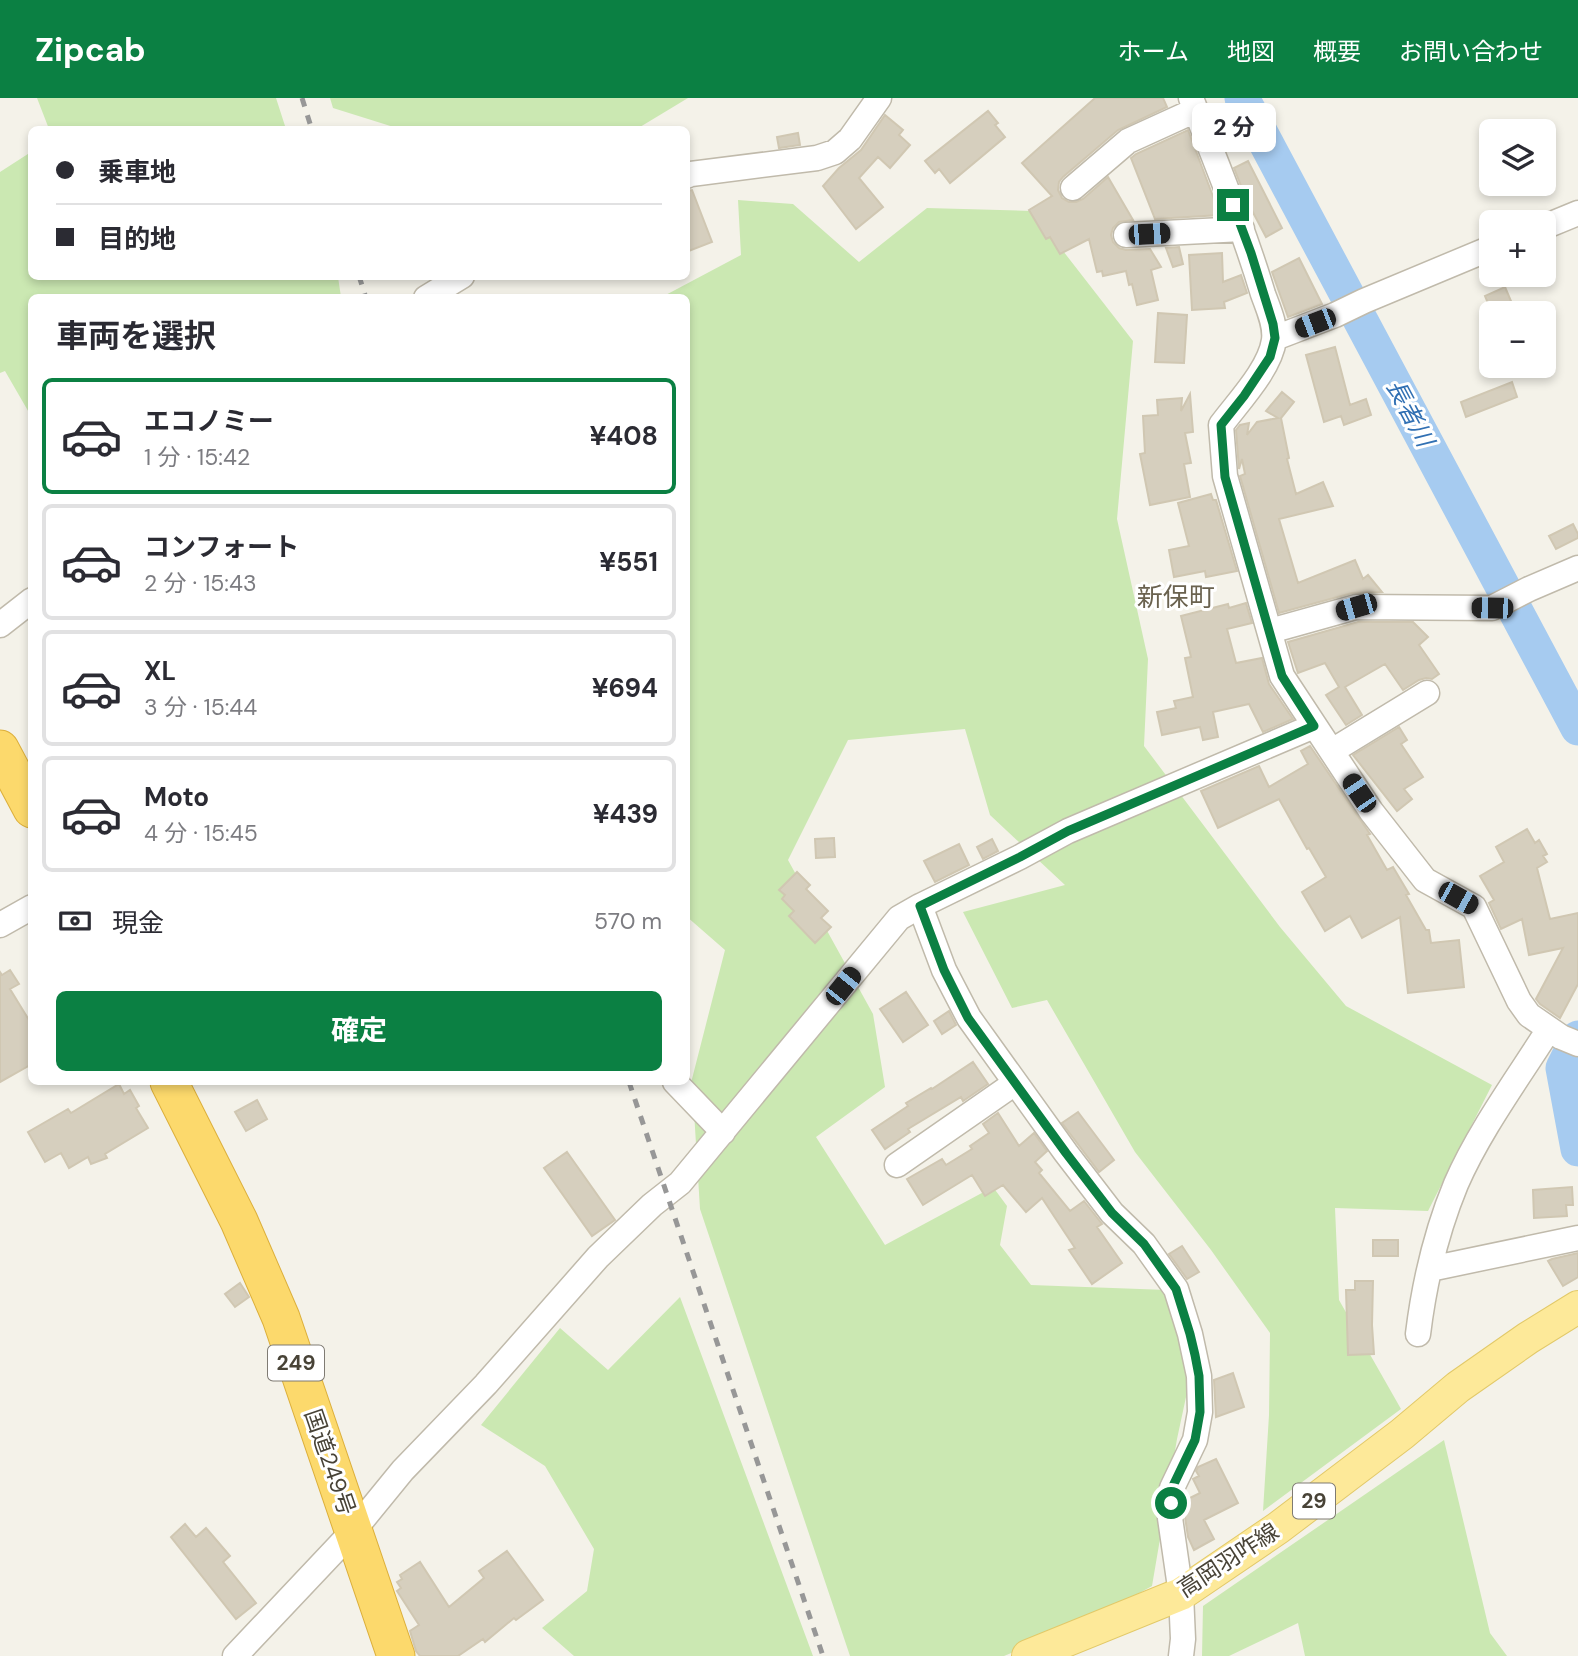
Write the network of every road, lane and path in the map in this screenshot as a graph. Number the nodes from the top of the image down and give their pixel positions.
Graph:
1 (879, 98) edge
2 (1194, 104) edge
3 (690, 174) edge
4 (1073, 188) dead end
5 (1578, 213) edge
6 (1556, 222) edge
7 (1242, 229) junction
8 (1126, 235) dead end
9 (1479, 253) edge
10 (455, 280) edge
11 (433, 294) edge
12 (1275, 338) junction
13 (1578, 569) edge
14 (28, 603) edge
15 (0, 625) edge
16 (1270, 631) junction
17 (1427, 693) dead end
18 (1314, 726) junction
19 (0, 749) edge
20 (1332, 751) junction
21 (28, 802) edge
22 (920, 906) junction
23 (28, 909) edge
24 (0, 925) edge
25 (1563, 1037) edge
26 (1014, 1083) junction
27 (171, 1085) edge
28 (679, 1085) edge
29 (723, 1132) junction
30 (897, 1165) dead end
31 (1578, 1238) edge
32 (1430, 1269) junction
33 (1578, 1307) edge
34 (1418, 1334) dead end
35 (354, 1530) junction
36 (1181, 1594) junction
37 (235, 1656) edge
38 (396, 1656) edge
39 (1028, 1656) edge
40 (1181, 1656) edge

1 - 3 street
2 - 4 street
2 - 7 street
5 - 6 street
7 - 8 street
7 - 12 street
9 - 12 street
10 - 11 street
12 - 16 street
13 - 16 street
14 - 15 street
16 - 18 street
17 - 20 street
18 - 20 street
18 - 22 street
19 - 21 highway
20 - 25 street
22 - 26 street
22 - 29 street
23 - 24 street
25 - 32 street
26 - 30 street
26 - 36 street
27 - 35 highway, 国道249号 / 249
28 - 29 street
29 - 35 street
31 - 32 street
32 - 34 street
33 - 36 main road, 高岡羽咋線 / 29
35 - 37 street
35 - 38 highway, 国道249号 / 249
36 - 39 main road, 高岡羽咋線 / 29
36 - 40 street

